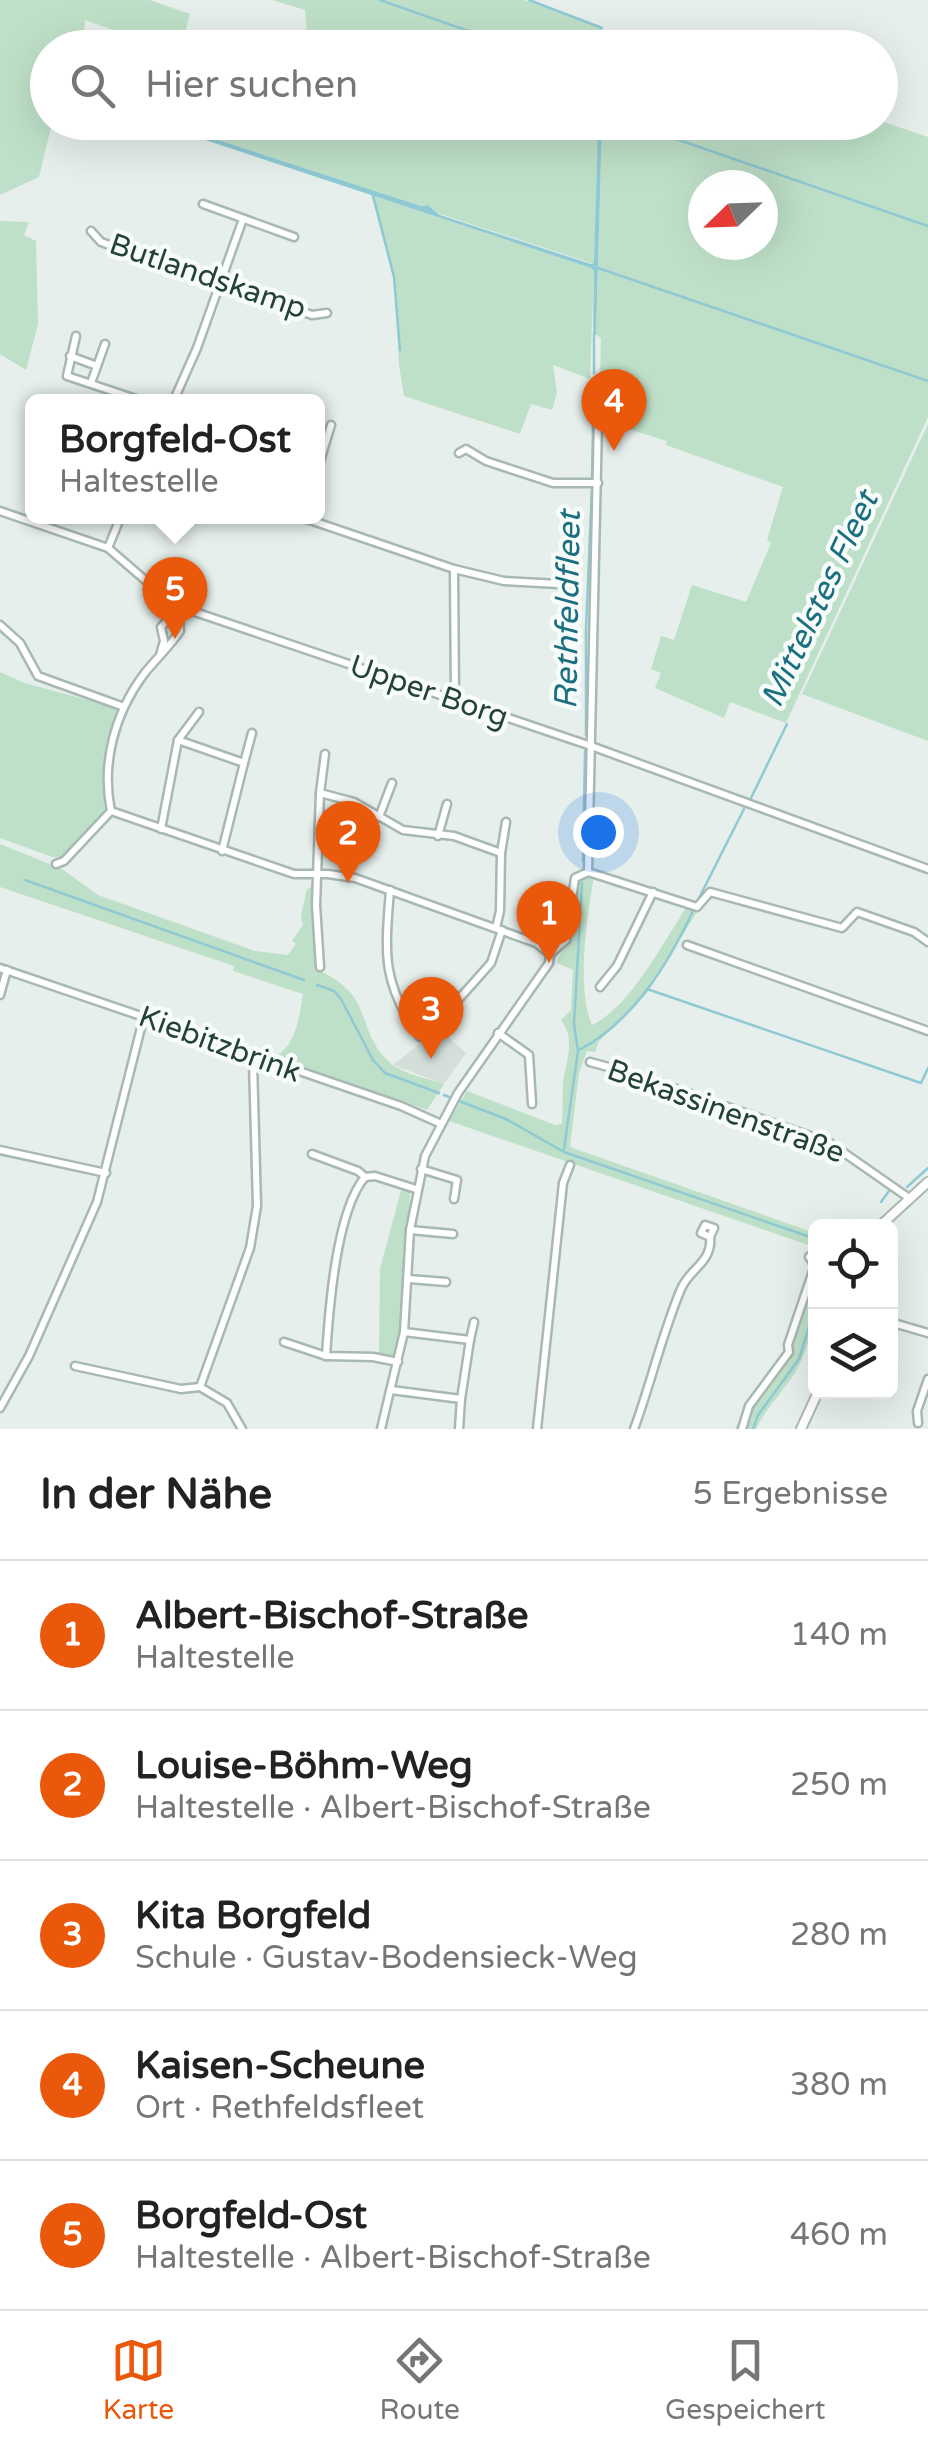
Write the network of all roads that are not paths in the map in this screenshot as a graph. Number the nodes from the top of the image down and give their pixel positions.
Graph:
1 (202, 204) dead end
2 (243, 219) junction
3 (91, 231) dead end
4 (294, 237) dead end
5 (219, 282) junction
6 (327, 313) dead end
7 (76, 336) dead end
8 (105, 344) dead end
9 (70, 356) junction
10 (97, 366) junction
11 (91, 383) junction
12 (122, 394) edge
13 (177, 394) edge
14 (598, 421) dead end
15 (331, 425) dead end
16 (325, 445) edge
17 (460, 453) dead end
18 (598, 483) junction
19 (0, 511) edge
20 (25, 520) edge
21 (38, 524) edge
22 (118, 524) edge
23 (321, 524) edge
24 (108, 548) junction
25 (454, 569) junction
26 (577, 585) dead end
27 (186, 610) junction
28 (179, 619) junction
29 (0, 624) edge
30 (160, 656) junction
31 (454, 699) junction
32 (124, 707) junction
33 (199, 712) dead end
34 (252, 734) dead end
35 (178, 740) junction
36 (592, 746) junction
37 (326, 754) dead end
38 (244, 762) junction
39 (392, 783) dead end
40 (320, 793) junction
41 (448, 804) dead end
42 (111, 811) junction
43 (380, 817) junction
44 (506, 822) dead end
45 (162, 829) junction
46 (438, 836) junction
47 (222, 850) junction
48 (502, 852) junction
49 (56, 864) dead end
50 (928, 869) edge
51 (588, 872) junction
52 (317, 875) junction
53 (390, 890) junction
54 (652, 892) junction
55 (499, 929) junction
56 (928, 942) edge
57 (687, 945) dead end
58 (548, 952) junction
59 (320, 967) dead end
60 (3, 969) edge
61 (600, 987) dead end
62 (0, 996) edge
63 (144, 1016) junction
64 (928, 1031) edge
65 (498, 1033) junction
66 (253, 1062) junction
67 (590, 1062) dead end
68 (532, 1104) dead end
69 (439, 1124) junction
70 (0, 1150) edge
71 (312, 1154) dead end
72 (570, 1165) dead end
73 (421, 1169) junction
74 (106, 1173) junction
75 (366, 1177) junction
76 (928, 1182) edge
77 (416, 1189) junction
78 (909, 1198) junction
79 (454, 1199) dead end
80 (887, 1219) edge
81 (410, 1230) junction
82 (452, 1234) dead end
83 (710, 1237) dead end
84 (409, 1279) junction
85 (446, 1282) dead end
86 (808, 1285) edge
87 (474, 1322) dead end
88 (898, 1324) edge
89 (404, 1332) junction
90 (928, 1333) edge
91 (470, 1340) junction
92 (284, 1342) dead end
93 (326, 1356) junction
94 (398, 1362) junction
95 (75, 1366) dead end
96 (928, 1379) edge
97 (200, 1387) junction
98 (391, 1390) junction
99 (461, 1398) junction
100 (815, 1399) edge
101 (0, 1408) edge
102 (918, 1424) dead end
103 (242, 1429) edge
104 (381, 1429) edge
105 (459, 1429) edge
106 (538, 1429) edge
107 (634, 1429) edge
108 (742, 1429) edge
109 (801, 1429) edge

1 - 2 street
2 - 4 street
2 - 5 street
3 - 5 street, Butlandskamp
5 - 6 street, Butlandskamp
5 - 13 street
7 - 9 street
8 - 10 street
9 - 10 street
9 - 11 street
10 - 11 street
11 - 12 street
14 - 18 street
15 - 16 street
17 - 18 street
18 - 36 street
19 - 20 street, Upper Borg
21 - 24 street, Upper Borg
22 - 24 street
23 - 25 street
24 - 27 street, Upper Borg
25 - 26 street
25 - 31 street
27 - 28 street
27 - 31 street, Upper Borg
28 - 30 street
28 - 30 street
29 - 32 street
30 - 32 street
31 - 36 street, Upper Borg
32 - 42 street
33 - 35 street
34 - 38 street
35 - 38 street
35 - 45 street
36 - 50 street, Upper Borg
36 - 51 street
37 - 40 street
38 - 47 street
39 - 43 street
40 - 43 street
40 - 52 street
41 - 46 street
42 - 45 street
42 - 49 street
43 - 46 street
44 - 48 street
45 - 47 street
46 - 48 street
47 - 52 street
48 - 55 street
51 - 54 street
51 - 58 street
52 - 53 street
52 - 59 street
53 - 55 street
53 - 55 street
54 - 56 street
54 - 61 street
55 - 58 street
57 - 64 street
58 - 65 street
60 - 62 street
60 - 63 street, Kiebitzbrink
63 - 66 street, Kiebitzbrink
63 - 74 street
65 - 68 street
65 - 69 street
66 - 69 street, Kiebitzbrink
66 - 97 street
67 - 78 street, Bekassinenstraße
69 - 73 street
70 - 74 street
71 - 75 street
72 - 106 street
73 - 77 street
73 - 79 street
74 - 101 street
75 - 77 street
75 - 93 street
76 - 78 street
77 - 81 street
78 - 80 street
81 - 82 street
81 - 84 street
83 - 107 street
84 - 85 street
84 - 89 street
86 - 108 street
87 - 91 street
88 - 90 street
89 - 91 street
89 - 94 street
91 - 99 street
92 - 93 street
93 - 94 street
94 - 98 street
95 - 97 street
96 - 102 street
97 - 103 street
98 - 99 street
98 - 104 street
99 - 105 street
100 - 109 street

